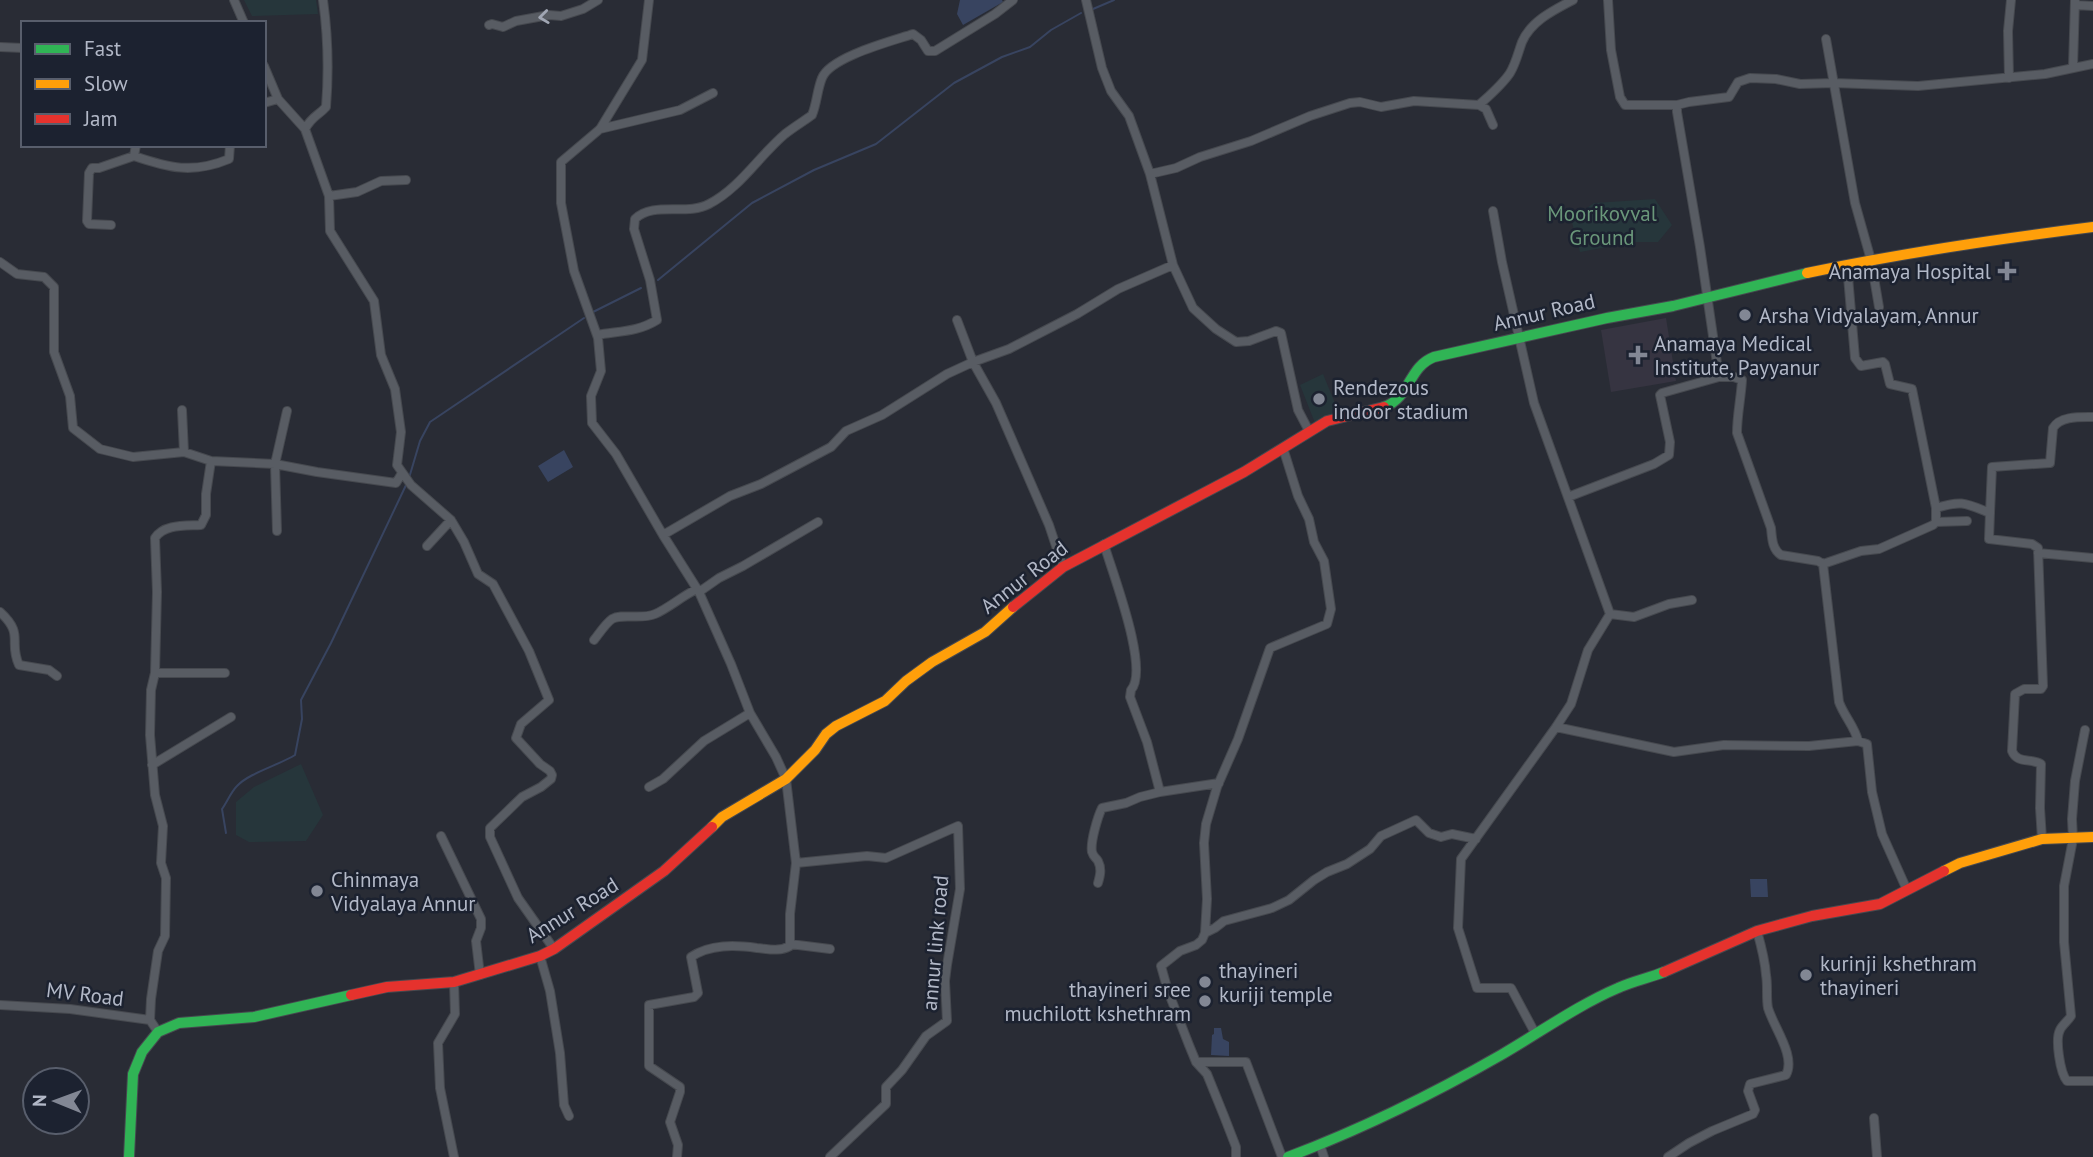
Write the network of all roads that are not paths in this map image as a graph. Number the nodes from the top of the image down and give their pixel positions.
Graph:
1 (234, 0) edge
2 (323, 0) edge
3 (598, 0) edge
4 (649, 0) edge
5 (1013, 0) edge
6 (1086, 0) edge
7 (1573, 0) edge
8 (1608, 0) edge
9 (2011, 0) edge
10 (2075, 3) edge
11 (2093, 6) edge
12 (243, 21) edge
13 (489, 25) dead end
14 (1826, 39) dead end
15 (0, 47) edge
16 (21, 48) edge
17 (2093, 64) edge
18 (2073, 67) junction
19 (266, 71) edge
20 (2009, 78) junction
21 (1834, 83) junction
22 (713, 93) dead end
23 (278, 99) junction
24 (266, 102) edge
25 (1479, 105) junction
26 (1677, 105) junction
27 (1493, 125) dead end
28 (305, 129) junction
29 (600, 129) junction
30 (136, 147) edge
31 (230, 147) edge
32 (134, 156) junction
33 (1150, 174) junction
34 (406, 180) dead end
35 (329, 196) junction
36 (1493, 211) dead end
37 (111, 225) dead end
38 (2093, 227) edge
39 (1871, 260) junction
40 (0, 262) edge
41 (1173, 265) junction
42 (1847, 265) junction
43 (1708, 298) junction
44 (1879, 307) dead end
45 (957, 320) dead end
46 (597, 335) junction
47 (1521, 337) junction
48 (973, 362) junction
49 (1719, 377) junction
50 (182, 410) dead end
51 (287, 411) dead end
52 (2093, 416) edge
53 (1309, 431) junction
54 (1283, 448) junction
55 (184, 452) junction
56 (211, 461) junction
57 (275, 464) junction
58 (404, 475) junction
59 (1568, 497) junction
60 (1936, 508) junction
61 (1990, 513) junction
62 (451, 520) junction
63 (1967, 521) dead end
64 (818, 522) dead end
65 (1936, 522) junction
66 (277, 531) dead end
67 (663, 535) junction
68 (1104, 544) junction
69 (427, 546) dead end
70 (2038, 553) junction
71 (2093, 558) edge
72 (1823, 564) junction
73 (1063, 567) junction
74 (698, 590) junction
75 (1692, 600) dead end
76 (0, 612) edge
77 (1610, 614) junction
78 (594, 640) dead end
79 (155, 673) junction
80 (225, 673) dead end
81 (57, 676) dead end
82 (750, 713) junction
83 (231, 717) dead end
84 (1556, 727) junction
85 (2084, 730) dead end
86 (1858, 741) junction
87 (152, 765) junction
88 (786, 779) junction
89 (1219, 783) junction
90 (649, 787) dead end
91 (1160, 792) junction
92 (441, 836) dead end
93 (2093, 837) edge
94 (1476, 839) junction
95 (2042, 839) junction
96 (2073, 839) junction
97 (796, 863) junction
98 (1098, 883) dead end
99 (1907, 890) junction
100 (1757, 931) junction
101 (1205, 933) junction
102 (790, 944) junction
103 (554, 949) junction
104 (830, 949) dead end
105 (540, 956) junction
106 (480, 975) junction
107 (454, 982) junction
108 (0, 1005) edge
109 (150, 1020) junction
110 (158, 1032) junction
111 (1535, 1033) junction
112 (1196, 1062) junction
113 (2093, 1081) edge
114 (569, 1116) dead end
115 (1874, 1118) dead end
116 (1320, 1145) junction
117 (129, 1157) edge
118 (454, 1157) edge
119 (677, 1157) edge
120 (830, 1157) edge
121 (1236, 1157) edge
122 (1285, 1157) edge
123 (1324, 1157) edge
124 (1668, 1157) edge
125 (1877, 1157) edge

1 - 12 street
2 - 28 street
3 -> 13 street
4 - 29 street
5 - 46 street
6 - 33 street
7 - 25 street
8 - 26 street
9 - 20 street
10 - 11 street
10 - 18 street
14 - 21 street
15 - 16 street
17 - 18 street
18 - 20 street
19 - 23 street
20 - 21 street
21 - 26 street
21 - 39 street
22 - 29 street
23 - 24 street
23 - 28 street
25 - 27 street
25 - 33 street
26 - 43 street
28 - 35 street
29 - 46 street
30 - 32 street
31 - 32 street
32 - 37 street
33 - 41 street
34 - 35 street
35 - 58 street
36 - 47 street
38 - 39 main road, Annur Road
39 - 42 main road, Annur Road
39 - 44 street
40 - 55 street
41 - 48 street
41 - 53 street
42 - 43 main road, Annur Road
42 - 60 street
43 - 47 main road, Annur Road
43 - 49 street
45 - 48 street
46 - 67 street
47 - 53 main road, Annur Road
47 - 59 street
48 - 67 street
48 - 73 street
49 - 59 street
49 - 72 street
50 - 55 street
51 - 57 street
52 - 61 street
53 - 54 main road, Annur Road
54 - 68 main road, Annur Road
54 - 89 street
55 - 56 street
56 - 57 street
56 - 79 street
57 - 58 street
57 - 66 street
58 - 62 street
59 - 77 street
60 - 61 street
60 - 65 street
61 - 70 street
62 - 69 street
62 - 103 street
63 - 65 street
64 - 74 street
65 - 72 street
67 - 74 street
68 - 73 main road, Annur Road
68 - 91 street
70 - 71 street
70 - 95 street
72 - 86 street
73 - 88 main road, Annur Road
74 - 78 street
74 - 82 street
75 - 77 street
76 - 81 street
77 - 84 street
79 - 80 street
79 - 87 street
82 - 88 street
82 - 90 street
83 - 87 street
84 - 86 street
84 - 94 street
85 - 96 street
86 - 99 street
87 - 109 street
88 - 97 street
88 - 103 main road, Annur Road
89 - 91 street
89 - 101 street
91 - 98 street
92 - 106 street
93 - 96 main road
94 - 101 street
94 - 111 street
95 - 96 main road
95 - 99 main road
96 - 113 street
97 - 102 street
97 - 120 street, annur link road
99 - 100 main road
100 - 111 main road
100 - 124 street
101 - 112 street
102 - 104 street
102 - 119 street
103 - 105 main road, Annur Road
105 - 106 main road, Annur Road
105 - 114 street
106 - 107 main road, Annur Road
107 - 110 main road, Annur Road
107 - 118 street
108 - 109 street, MV Road
109 - 110 street, MV Road
110 - 117 main road
111 - 116 main road
112 - 121 street
112 - 122 street
115 - 125 street
116 - 122 main road
116 - 123 street

